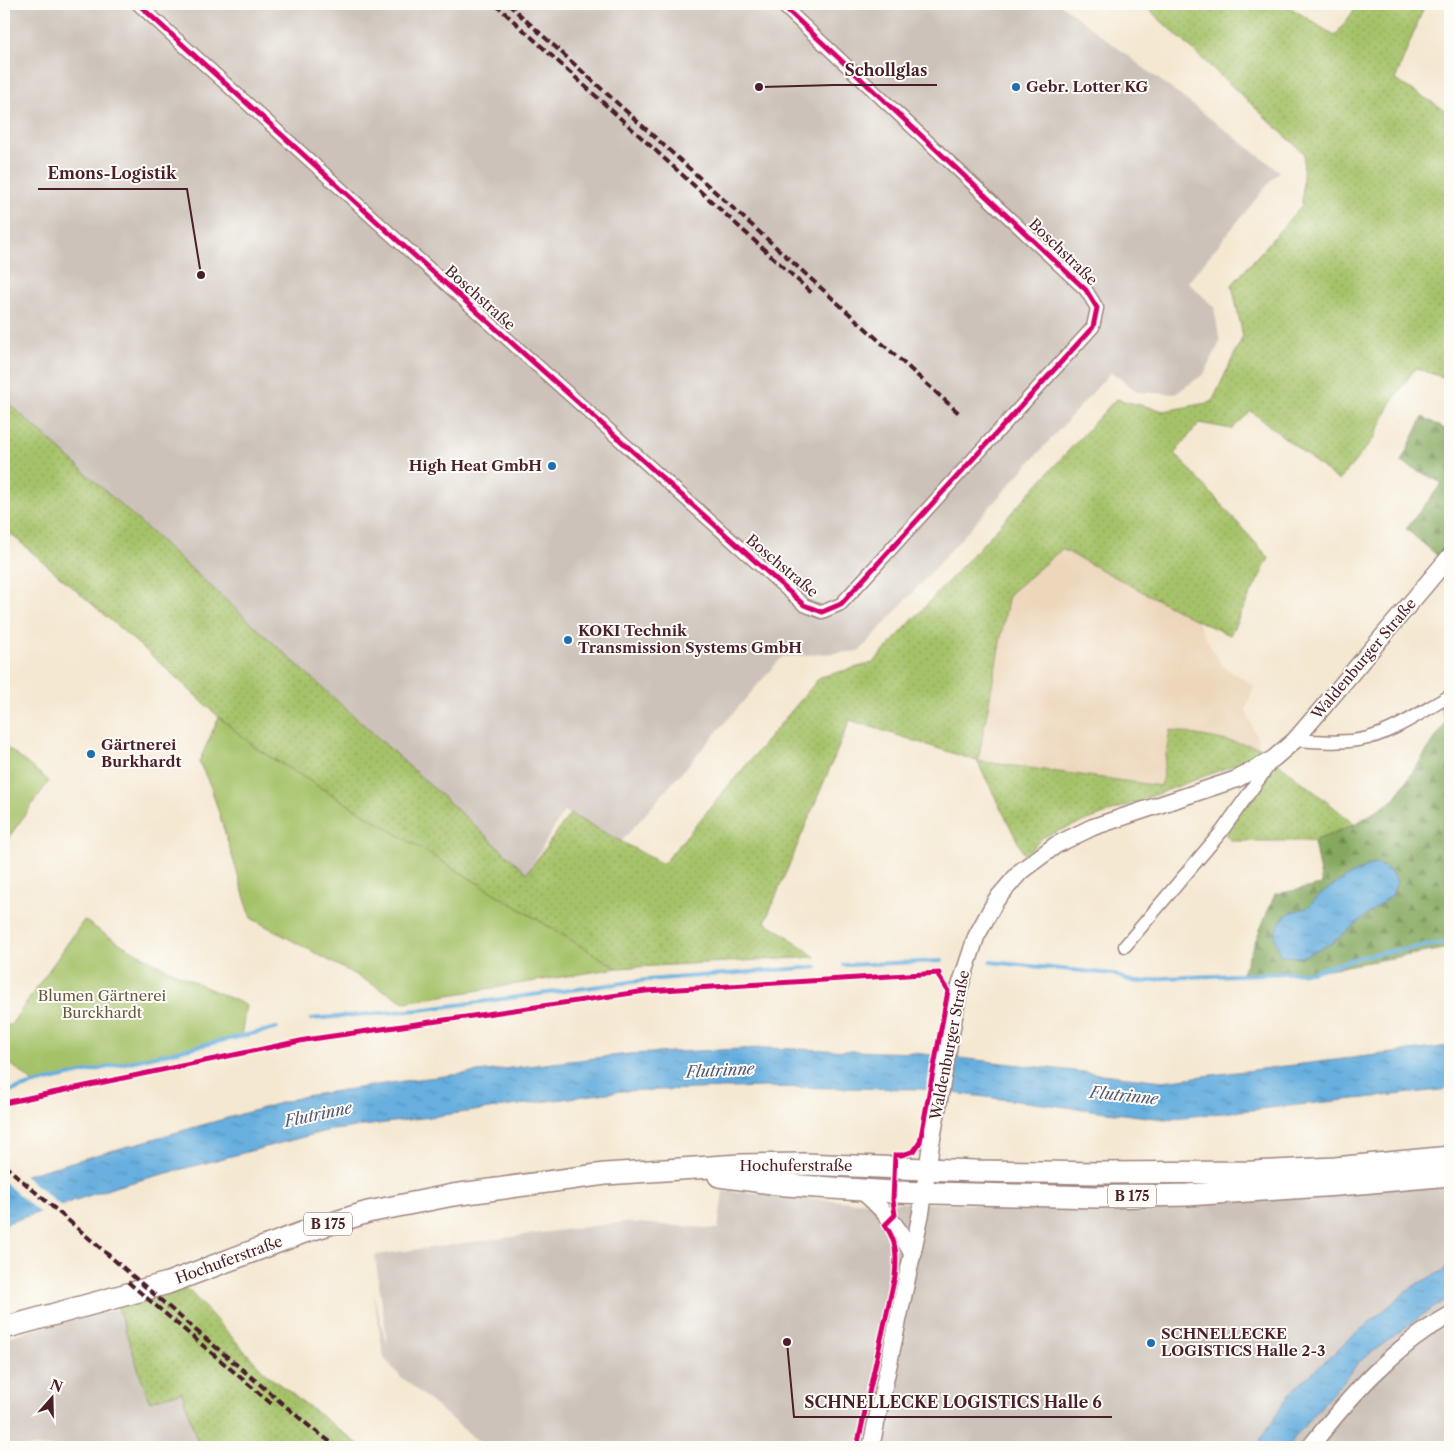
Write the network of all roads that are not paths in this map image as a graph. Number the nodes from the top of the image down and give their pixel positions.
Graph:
1 (138, 4) edge
2 (781, 4) edge
3 (1450, 556) edge
4 (1450, 696) edge
5 (1295, 740) junction
6 (1273, 759) junction
7 (1125, 946) dead end
8 (1450, 1157) edge
9 (928, 1169) junction
10 (664, 1171) junction
11 (1450, 1175) edge
12 (861, 1190) junction
13 (924, 1194) junction
14 (913, 1255) junction
15 (1450, 1315) edge
16 (4, 1328) edge
17 (871, 1447) edge
18 (1310, 1447) edge

1 - 2 street, Boschstraße
3 - 5 street, Waldenburger Straße
4 - 5 street
5 - 6 street, Waldenburger Straße
6 - 7 street, Waldenburger Straße
6 - 9 street, Waldenburger Straße
8 - 9 main road, B 175
9 - 10 main road, Hochuferstraße / B 175
9 - 13 street, Waldenburger Straße
10 - 12 main road, Hochuferstraße / B 175
10 - 16 main road, Hochuferstraße / B 175
11 - 13 main road, B 175
12 - 13 main road, Hochuferstraße / B 175
12 - 14 street
13 - 14 street, Waldenburger Straße
14 - 17 street, Waldenburger Straße
15 - 18 street

